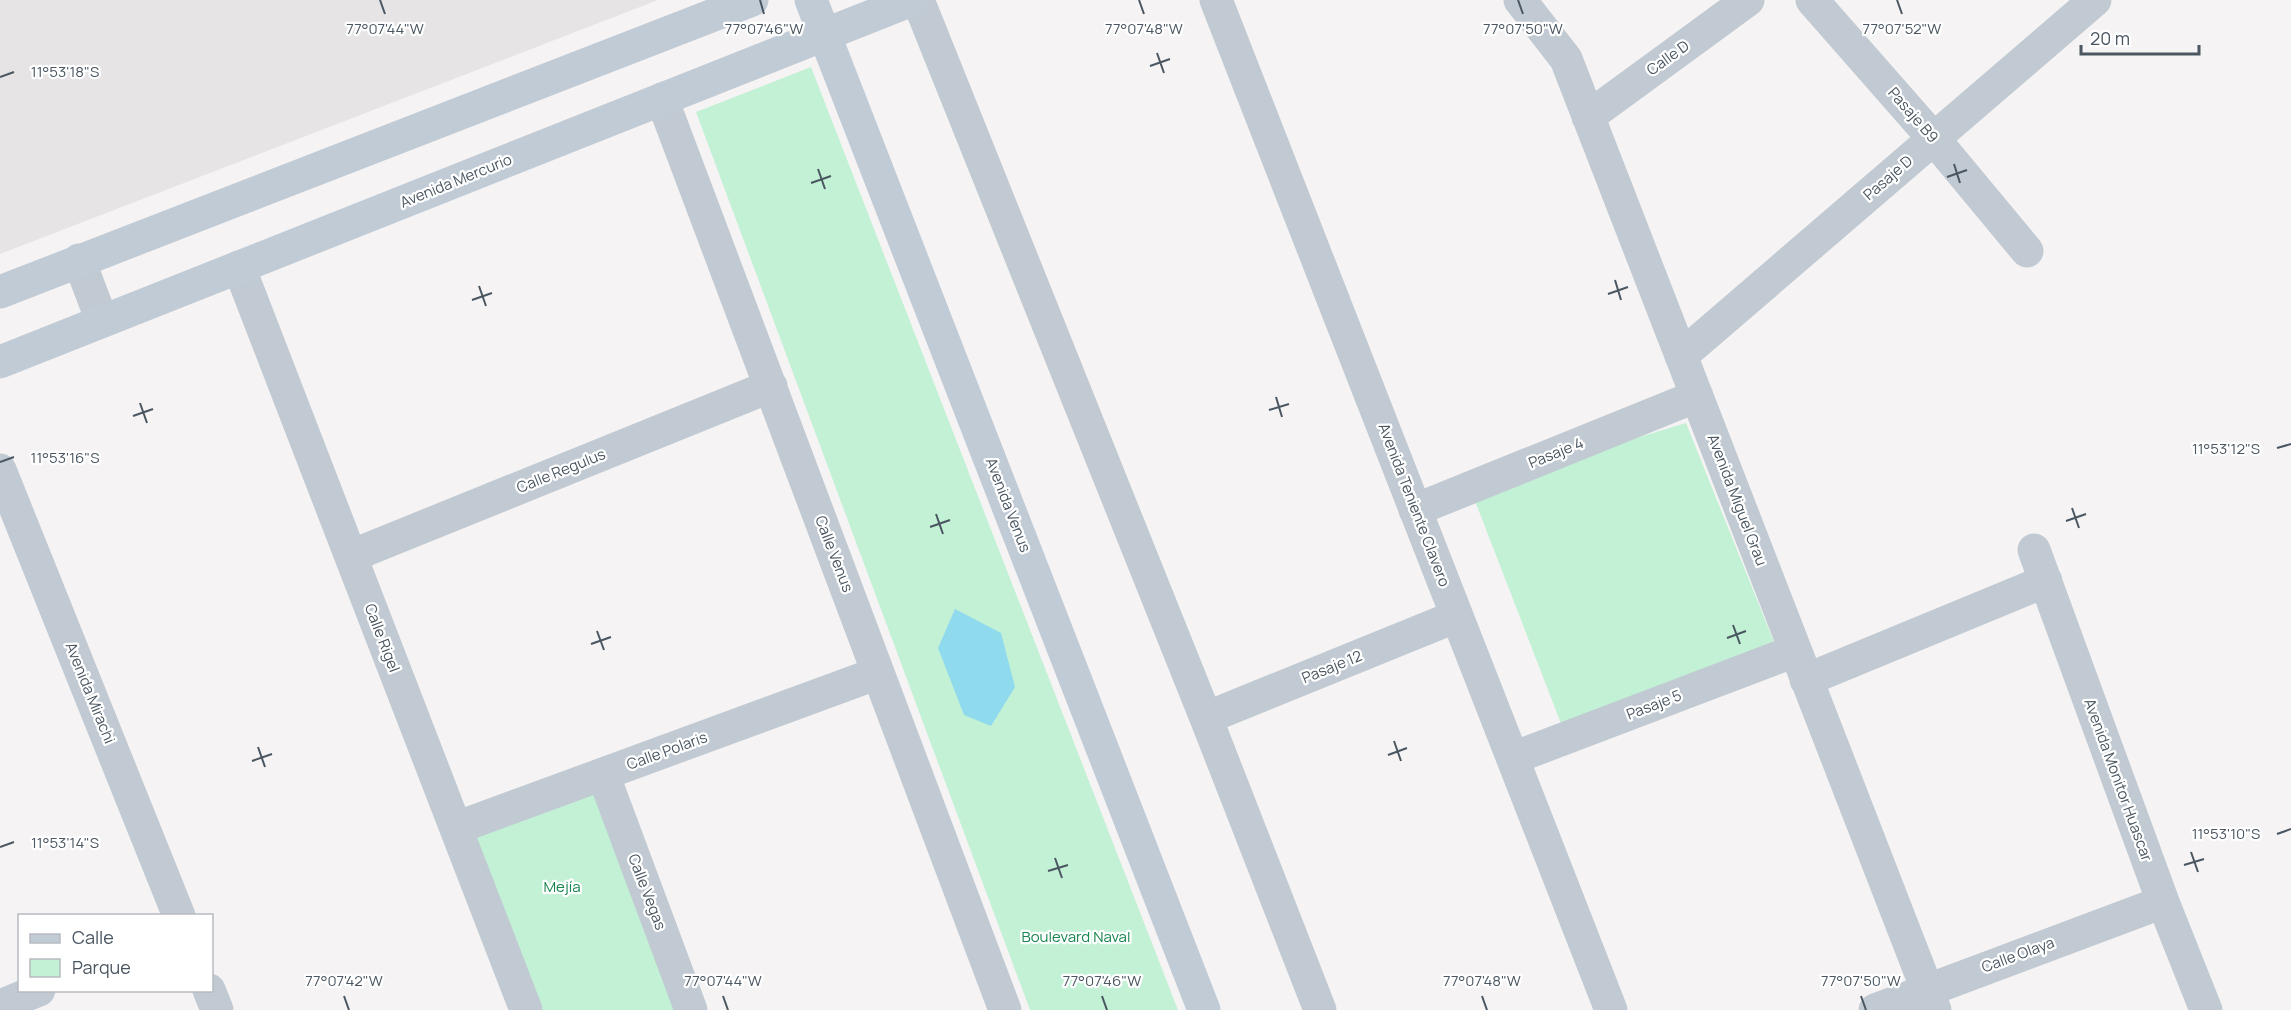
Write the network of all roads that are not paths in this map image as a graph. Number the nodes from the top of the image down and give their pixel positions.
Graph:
1 (752, 0) edge
2 (811, 0) edge
3 (912, 0) edge
4 (918, 0) edge
5 (1216, 0) edge
6 (1520, 0) edge
7 (1748, 0) edge
8 (1812, 0) edge
9 (2095, 0) edge
10 (824, 33) junction
11 (662, 99) junction
12 (1588, 117) junction
13 (1934, 139) junction
14 (2019, 242) dead end
15 (79, 260) junction
16 (239, 267) junction
17 (0, 292) edge
18 (102, 321) junction
19 (1681, 356) junction
20 (0, 362) edge
21 (771, 386) junction
22 (1696, 396) junction
23 (0, 470) edge
24 (1415, 510) junction
25 (2034, 550) dead end
26 (351, 556) junction
27 (2046, 581) junction
28 (1457, 616) junction
29 (1801, 665) junction
30 (878, 673) junction
31 (1206, 718) junction
32 (1513, 758) junction
33 (603, 774) junction
34 (456, 828) junction
35 (2163, 902) junction
36 (179, 914) edge
37 (34, 992) edge
38 (210, 992) edge
39 (1931, 999) edge
40 (0, 1006) edge
41 (217, 1010) edge
42 (526, 1010) edge
43 (691, 1010) edge
44 (1005, 1010) edge
45 (1204, 1010) edge
46 (1320, 1010) edge
47 (1611, 1010) edge
48 (1875, 1010) edge
49 (2205, 1010) edge

1 - 15 street
2 - 10 street, Avenida Venus
3 - 10 street, Avenida Mercurio
4 - 31 street
5 - 24 street, Avenida Teniente Clavero
6 - 12 street, Avenida Miguel Grau
7 - 12 street, Calle D
8 - 13 street, Pasaje B9
9 - 13 street, Pasaje D
10 - 11 street, Avenida Mercurio
10 - 45 street, Avenida Venus
11 - 16 street, Avenida Mercurio
11 - 21 street, Calle Venus
12 - 19 street, Avenida Miguel Grau
13 - 14 street, Pasaje B9
13 - 19 street, Pasaje D
15 - 17 street
15 - 18 street
16 - 18 street, Avenida Mercurio
16 - 26 street, Calle Rigel
18 - 20 street, Avenida Mercurio
19 - 22 street, Avenida Miguel Grau
21 - 26 street, Calle Regulus
21 - 30 street, Calle Venus
22 - 24 street, Pasaje 4
22 - 29 street, Avenida Miguel Grau
23 - 36 street, Avenida Mirachi
24 - 28 street, Avenida Teniente Clavero
25 - 27 street, Avenida Monitor Huascar
26 - 34 street, Calle Rigel
27 - 29 street, Pasaje 5
27 - 35 street, Avenida Monitor Huascar
28 - 31 street, Pasaje 12
28 - 32 street, Avenida Teniente Clavero
29 - 32 street, Pasaje 5
29 - 39 street, Avenida Miguel Grau
30 - 33 street, Calle Polaris
30 - 44 street, Calle Venus
31 - 46 street
32 - 47 street, Avenida Teniente Clavero
33 - 34 street, Calle Polaris
33 - 43 street, Calle Vegas
34 - 42 street, Calle Rigel
35 - 39 street, Calle Olaya
35 - 49 street, Avenida Monitor Huascar
37 - 40 street
38 - 41 street
39 - 48 street, Calle Olaya

